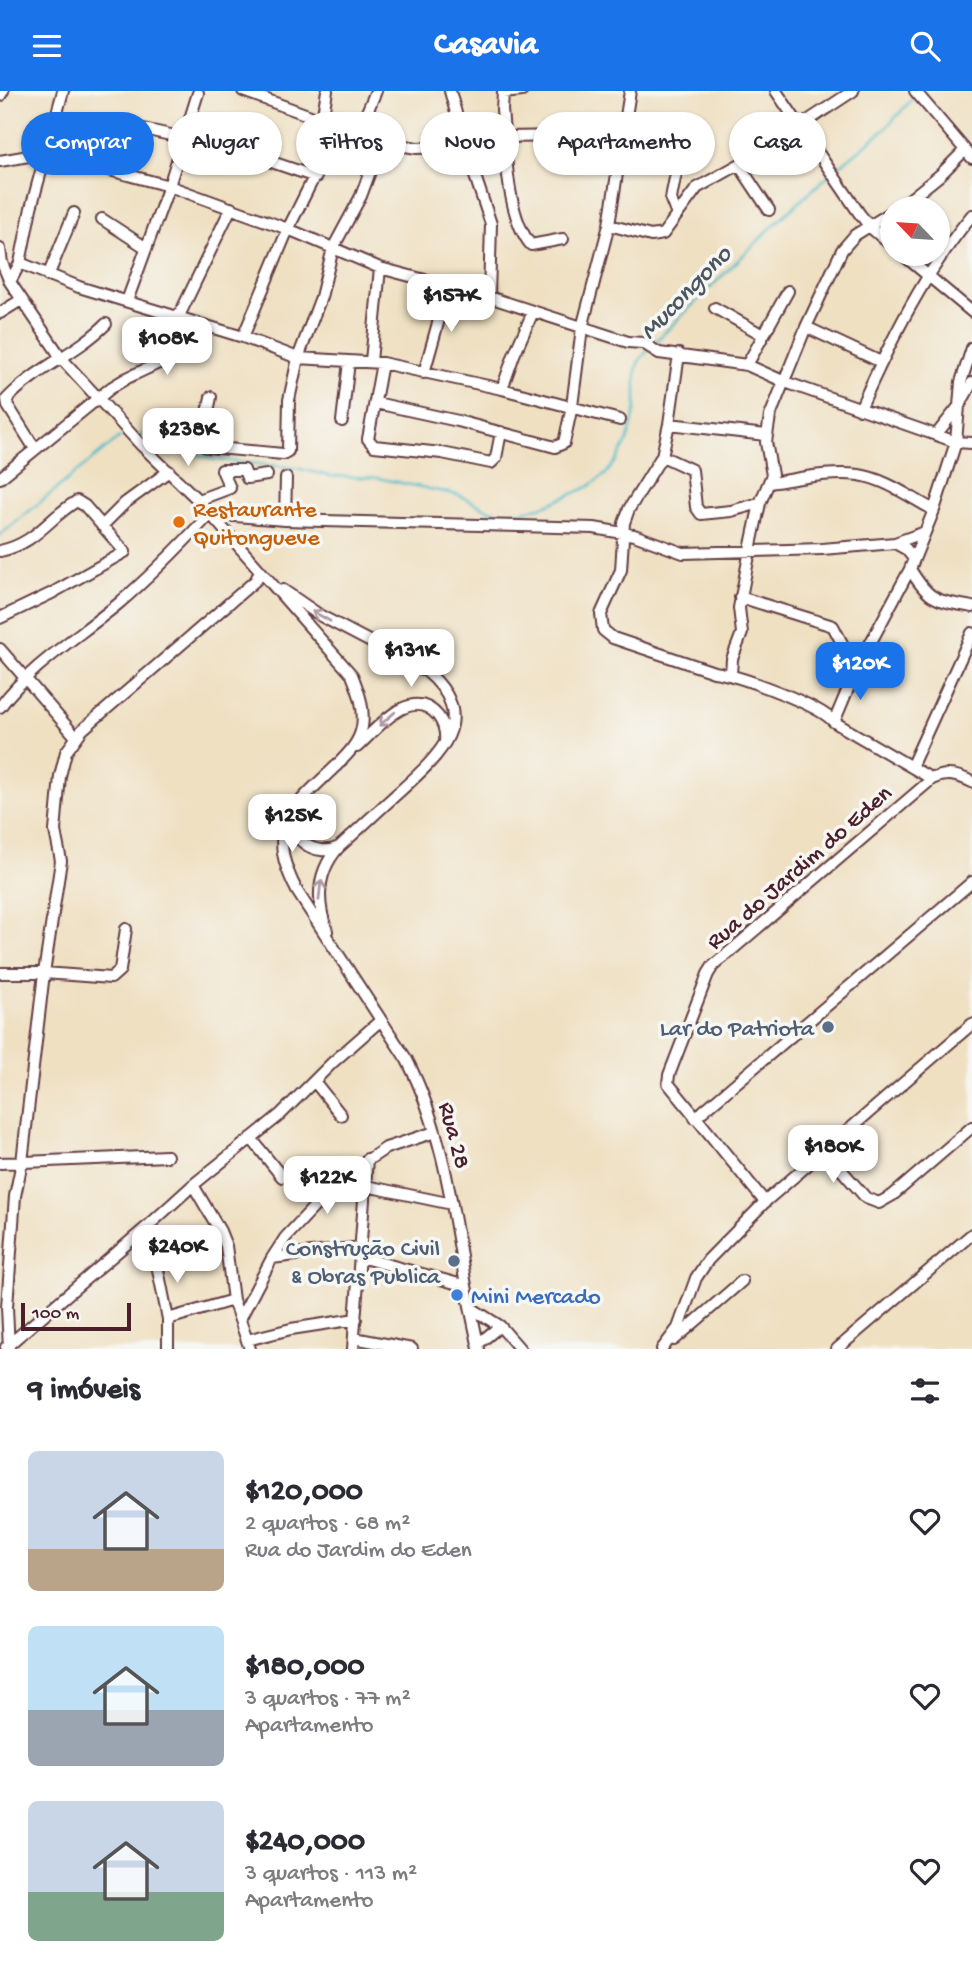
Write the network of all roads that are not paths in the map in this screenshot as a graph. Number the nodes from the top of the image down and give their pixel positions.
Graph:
1 (3, 91) edge
2 (64, 91) edge
3 (327, 91) edge
4 (376, 91) edge
5 (450, 91) edge
6 (522, 91) edge
7 (630, 91) edge
8 (776, 91) edge
9 (853, 91) edge
10 (915, 91) edge
11 (195, 92) edge
12 (248, 92) edge
13 (503, 92) edge
14 (0, 96) edge
15 (58, 112) edge
16 (190, 112) edge
17 (301, 112) edge
18 (323, 112) edge
19 (367, 112) edge
20 (456, 112) edge
21 (504, 112) edge
22 (627, 112) edge
23 (790, 112) edge
24 (822, 112) edge
25 (968, 154) edge
26 (21, 157) edge
27 (0, 161) edge
28 (826, 164) edge
29 (282, 166) edge
30 (729, 170) edge
31 (41, 175) edge
32 (128, 175) edge
33 (172, 175) edge
34 (369, 175) edge
35 (475, 175) edge
36 (510, 175) edge
37 (617, 175) edge
38 (676, 175) edge
39 (746, 175) edge
40 (316, 177) joint
41 (169, 186) junction
42 (913, 196) edge
43 (231, 208) junction
44 (769, 210) dead end
45 (74, 213) dead end
46 (677, 215) junction
47 (972, 215) edge
48 (102, 219) dead end
49 (880, 220) edge
50 (609, 225) junction
51 (870, 227) junction
52 (288, 229) junction
53 (880, 236) edge
54 (563, 239) dead end
55 (145, 247) junction
56 (333, 248) junction
57 (0, 249) edge
58 (1, 263) edge
59 (20, 263) junction
60 (917, 266) edge
61 (380, 268) junction
62 (928, 275) junction
63 (48, 276) junction
64 (10, 282) junction
65 (448, 287) junction
66 (788, 291) dead end
67 (489, 297) junction
68 (21, 300) junction
69 (127, 301) junction
70 (715, 308) dead end
71 (533, 312) junction
72 (972, 312) edge
73 (0, 313) edge
74 (178, 318) junction
75 (106, 324) dead end
76 (198, 324) junction
77 (806, 327) junction
78 (582, 328) junction
79 (763, 335) junction
80 (243, 337) junction
81 (972, 348) edge
82 (679, 354) junction
83 (298, 358) junction
84 (62, 359) junction
85 (349, 362) junction
86 (377, 362) junction
87 (881, 362) junction
88 (747, 365) junction
89 (424, 373) junction
90 (785, 382) junction
91 (972, 383) edge
92 (502, 389) junction
93 (211, 397) dead end
94 (100, 399) junction
95 (376, 403) junction
96 (572, 406) junction
97 (959, 406) junction
98 (860, 409) junction
99 (620, 420) dead end
100 (342, 421) dead end
101 (669, 425) junction
102 (501, 432) junction
103 (766, 435) junction
104 (936, 435) junction
105 (956, 442) junction
106 (972, 443) edge
107 (35, 449) junction
108 (662, 456) junction
109 (169, 471) junction
110 (267, 475) dead end
111 (0, 478) edge
112 (286, 478) dead end
113 (770, 483) junction
114 (198, 500) junction
115 (760, 503) junction
116 (934, 510) junction
117 (210, 514) junction
118 (285, 520) junction
119 (102, 526) junction
120 (925, 532) junction
121 (622, 533) junction
122 (895, 543) junction
123 (750, 550) junction
124 (0, 551) edge
125 (912, 564) junction
126 (260, 570) junction
127 (740, 597) junction
128 (972, 607) edge
129 (0, 618) edge
130 (972, 633) edge
131 (0, 649) edge
132 (856, 670) junction
133 (731, 674) junction
134 (26, 679) junction
135 (0, 707) edge
136 (834, 722) junction
137 (76, 737) junction
138 (443, 748) junction
139 (348, 755) junction
140 (912, 765) junction
141 (932, 779) junction
142 (972, 782) edge
143 (297, 804) junction
144 (339, 847) junction
145 (972, 882) edge
146 (126, 929) dead end
147 (337, 955) junction
148 (44, 972) junction
149 (0, 973) edge
150 (381, 1020) junction
151 (972, 1024) edge
152 (314, 1081) junction
153 (341, 1115) dead end
154 (695, 1118) junction
155 (972, 1126) edge
156 (435, 1132) junction
157 (251, 1138) junction
158 (824, 1150) junction
159 (167, 1156) dead end
160 (367, 1159) junction
161 (22, 1162) junction
162 (0, 1163) edge
163 (282, 1177) dead end
164 (193, 1185) junction
165 (366, 1186) junction
166 (765, 1202) junction
167 (452, 1204) junction
168 (149, 1226) junction
169 (972, 1234) edge
170 (360, 1252) junction
171 (272, 1258) junction
172 (742, 1281) dead end
173 (466, 1286) junction
174 (233, 1300) junction
175 (471, 1308) junction
176 (685, 1311) junction
177 (168, 1319) junction
178 (240, 1319) junction
179 (356, 1319) junction
180 (699, 1319) junction
181 (500, 1327) junction
182 (354, 1343) edge
183 (248, 1344) edge
184 (666, 1346) edge
185 (478, 1347) edge
186 (7, 1348) edge
187 (169, 1349) edge
188 (412, 1349) edge
189 (520, 1349) edge
190 (837, 1349) edge

1 - 14 street
2 - 15 street
3 - 18 street
4 - 19 street
5 - 20 street
6 - 13 street
7 - 22 street
8 - 23 street
9 - 24 street
10 - 25 street
11 - 16 street
12 - 17 street
13 - 21 street
25 - 42 street
26 - 27 street
28 - 51 street
29 - 40 street
30 - 46 street
31 - 59 street
32 - 41 street
33 - 41 street
34 - 56 street
35 - 67 street
36 - 54 street
37 - 50 street
38 - 46 street
39 - 44 street
40 - 52 street
41 - 43 street
41 - 55 street
43 - 52 street
43 - 74 street
45 - 63 street
46 - 50 street
47 - 62 street
48 - 55 street
49 - 51 street
50 - 78 street
51 - 53 street
51 - 77 street
52 - 56 street
52 - 80 street
55 - 69 street
56 - 61 street
56 - 83 street
57 - 58 street
58 - 64 street
59 - 63 street
59 - 64 street
60 - 62 street
61 - 65 street
61 - 86 street
62 - 72 street
62 - 87 street
63 - 69 street
64 - 68 street
65 - 67 street
65 - 89 street
66 - 79 street
67 - 71 street
68 - 73 street
68 - 84 street
69 - 74 street
70 - 79 street
71 - 78 street
71 - 92 street
74 - 76 street
75 - 84 street
76 - 80 street
76 - 94 street
77 - 87 street
77 - 90 street
78 - 82 street
78 - 96 street
79 - 88 street
80 - 83 street
81 - 97 street
82 - 88 street
82 - 101 street
83 - 85 street
83 - 93 street
84 - 94 street
84 - 107 street
85 - 86 street
85 - 100 street
86 - 89 street
86 - 95 street
87 - 98 street
88 - 90 street
89 - 92 street
90 - 98 street
90 - 103 street
91 - 97 street
92 - 96 street
94 - 107 street
94 - 109 street
95 - 102 street
95 - 102 street
96 - 99 street
96 - 102 street
97 - 104 street
97 - 105 street
98 - 104 street
101 - 103 street
101 - 108 street
103 - 113 street
104 - 105 street
105 - 106 street
105 - 116 street
107 - 111 street
108 - 115 street
108 - 121 street
109 - 114 street
109 - 119 street
110 - 114 street
112 - 118 street
113 - 115 street
113 - 116 street
114 - 117 street
115 - 123 street
116 - 120 street
117 - 118 street
117 - 126 street
117 - 134 street
118 - 121 street
119 - 124 street
119 - 129 street
120 - 122 street
120 - 125 street
121 - 123 street
121 - 133 street
122 - 123 street
122 - 125 street
123 - 127 street
125 - 128 street
125 - 132 street
126 - 137 street
138 -> 126 street
126 - 139 street
127 - 132 street
127 - 133 street
130 - 140 street
131 - 134 street
132 - 136 street
133 - 136 street
134 - 135 street
134 - 137 street
136 - 140 street
137 - 148 street
138 -> 139 street
138 - 144 street
139 - 143 street
140 - 141 street
141 - 142 street
141 - 154 street, Rua do Jardim do Eden
143 - 144 street
143 - 147 street
147 -> 144 street
145 - 154 street
146 - 148 street
147 - 150 street, Rua 28
148 - 149 street
148 - 161 street
150 - 152 street
150 - 156 street, Rua 28
151 - 158 street
152 - 153 street
152 - 157 street
154 - 166 street
155 - 158 street
156 - 160 street
156 - 167 street, Rua 28
157 - 163 street
157 - 164 street
158 - 166 street
159 - 161 street
160 - 165 street
160 - 171 street
161 - 162 street
161 - 186 street
164 - 168 street
164 - 174 street
165 - 167 street
165 - 170 street
166 - 176 street
167 - 173 street, Rua 28
168 - 177 street
168 - 186 street
169 - 190 street
170 - 171 street
170 - 173 street
170 - 179 street
171 - 178 street
172 - 180 street
173 - 175 street, Rua 28
174 - 177 street
174 - 178 street
175 - 181 street
175 - 185 street, Rua 28
176 - 180 street
176 - 184 street
177 - 187 street
178 - 183 street
179 - 182 street
179 - 183 street
180 - 184 street
181 - 185 street
181 - 189 street
182 - 188 street

